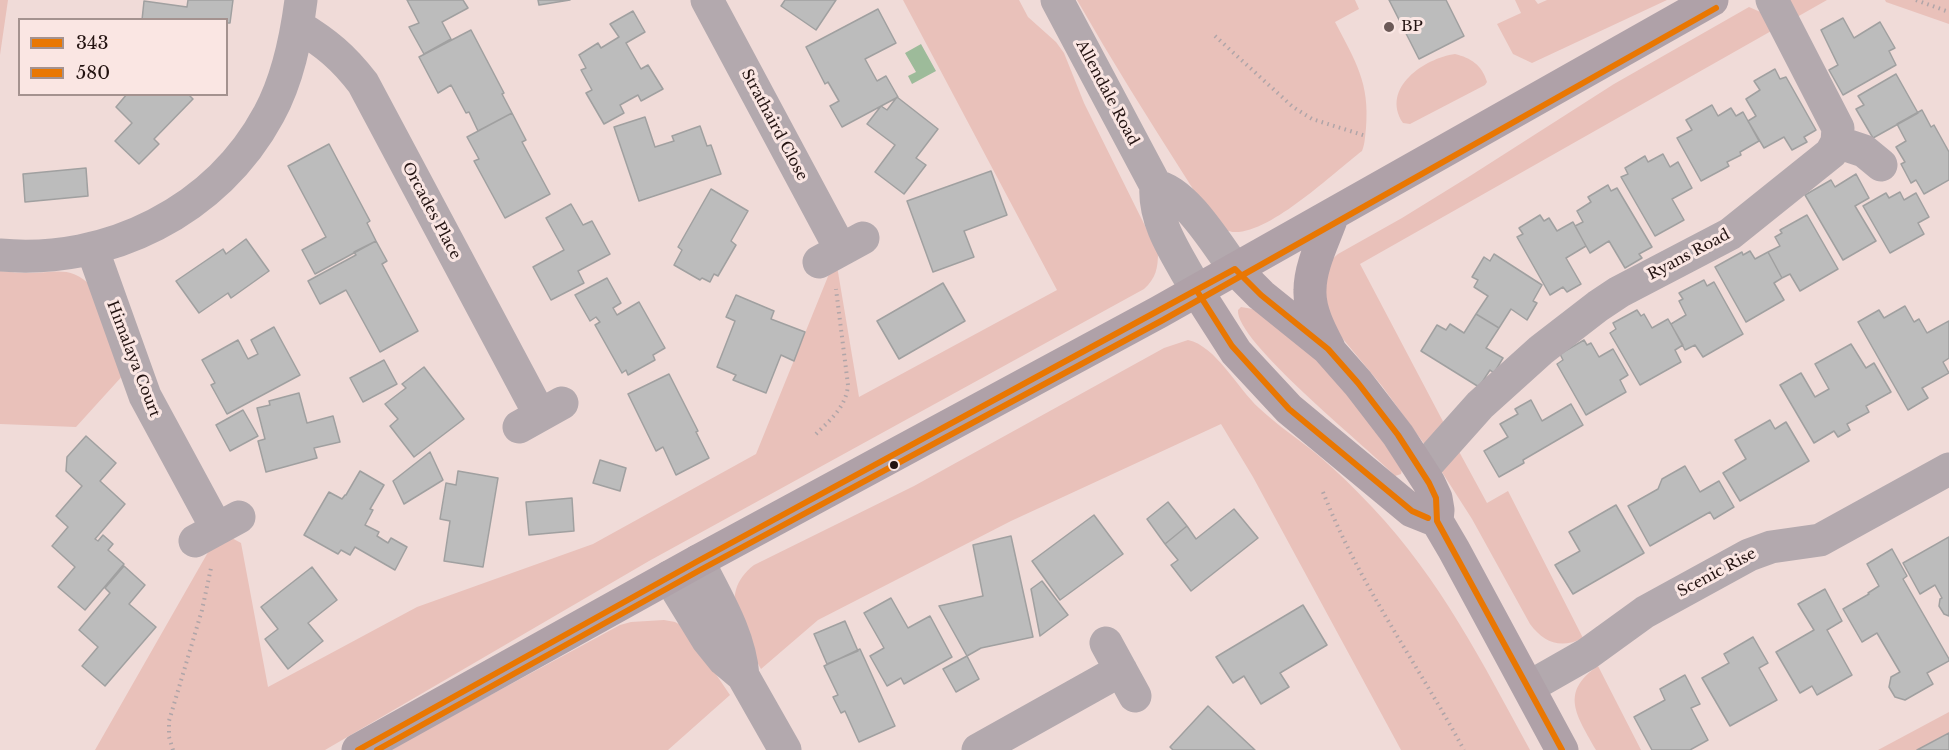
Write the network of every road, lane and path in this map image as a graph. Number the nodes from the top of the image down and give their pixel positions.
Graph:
1 (708, 0) edge
2 (1057, 0) edge
3 (1712, 0) edge
4 (1772, 0) edge
5 (1916, 0) edge
6 (1949, 12) edge
7 (300, 13) edge
8 (1215, 36) dead end
9 (1366, 136) dead end
10 (1837, 142) junction
11 (1881, 165) dead end
12 (1156, 186) junction
13 (1333, 214) junction
14 (92, 249) junction
15 (839, 251) joint
16 (0, 255) edge
17 (1234, 268) junction
18 (1197, 291) junction
19 (1333, 354) junction
20 (540, 415) dead end
21 (816, 434) dead end
22 (1949, 469) edge
23 (1422, 470) junction
24 (1323, 492) dead end
25 (1437, 521) junction
26 (217, 529) joint
27 (698, 561) junction
28 (669, 577) junction
29 (1120, 670) dead end
30 (743, 676) junction
31 (1529, 687) junction
32 (173, 750) edge
33 (358, 750) edge
34 (785, 750) edge
35 (978, 750) edge
36 (1464, 750) edge
37 (1562, 750) edge

1 - 15 street, Strathaird Close
2 - 12 street, Allendale Road
3 - 13 main road
4 - 10 street
5 - 6 path
7 - 14 street
7 - 20 street, Orcades Place
8 - 9 path
10 - 11 street
10 - 23 street, Ryans Road
12 - 17 street
12 - 18 street, Allendale Road
13 - 17 main road
13 - 19 main road
14 - 16 street
14 - 26 street, Himalaya Court
15 - 21 path
17 - 18 main road
17 - 19 main road
18 - 25 main road
18 - 27 main road
19 - 23 main road
22 - 31 street, Scenic Rise
23 - 25 main road
24 - 36 path
25 - 31 main road
26 - 32 path
27 - 28 main road
27 - 30 street
28 - 30 street
28 - 33 main road
29 - 35 street
30 - 34 street
31 - 37 main road

